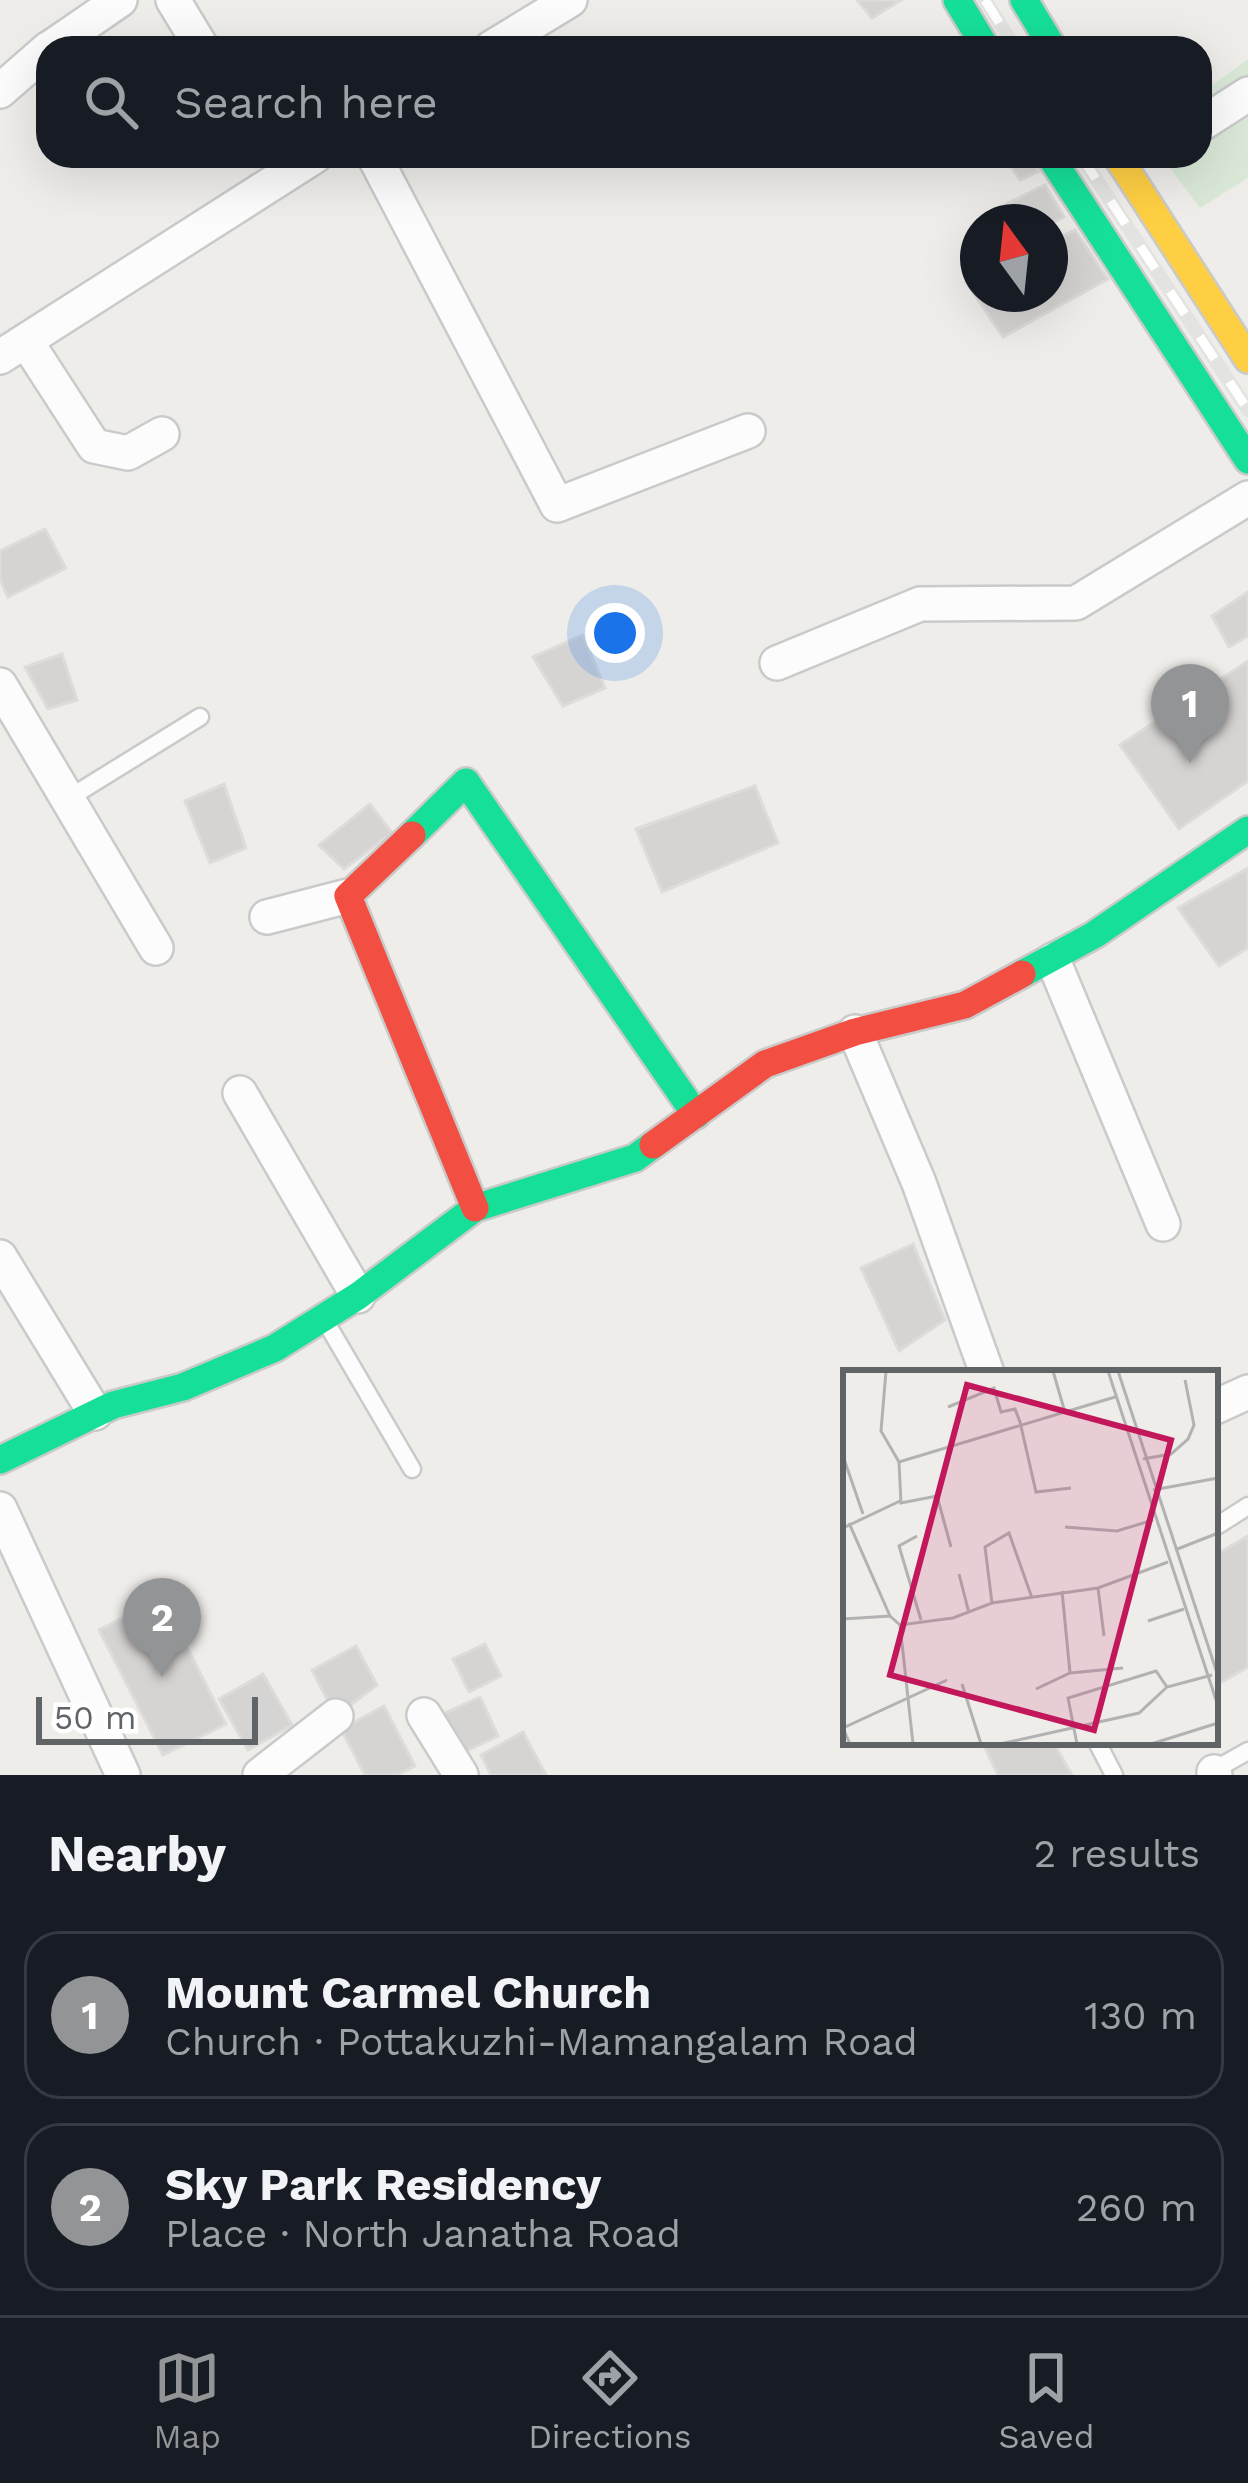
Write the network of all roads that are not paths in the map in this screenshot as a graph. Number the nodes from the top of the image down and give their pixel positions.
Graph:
1 (120, 0) edge
2 (173, 0) edge
3 (570, 0) edge
4 (957, 0) edge
5 (1024, 0) edge
6 (68, 36) edge
7 (195, 36) edge
8 (511, 36) edge
9 (979, 36) edge
10 (1046, 36) edge
11 (36, 60) edge
12 (0, 91) edge
13 (1248, 94) edge
14 (1212, 117) edge
15 (296, 168) edge
16 (380, 168) edge
17 (1058, 168) edge
18 (1126, 168) edge
19 (1223, 305) edge
20 (1156, 319) junction
21 (13, 349) edge
22 (1248, 359) edge
23 (748, 431) dead end
24 (163, 434) dead end
25 (1248, 460) edge
26 (1248, 498) edge
27 (777, 663) dead end
28 (0, 685) edge
29 (200, 717) dead end
30 (69, 797) junction
31 (1248, 830) edge
32 (348, 896) junction
33 (267, 917) dead end
34 (156, 948) dead end
35 (1053, 960) junction
36 (855, 1032) junction
37 (240, 1093) dead end
38 (696, 1115) junction
39 (475, 1208) junction
40 (1163, 1224) dead end
41 (0, 1257) edge
42 (358, 1296) junction
43 (323, 1318) junction
44 (986, 1370) edge
45 (1248, 1392) edge
46 (1218, 1406) edge
47 (95, 1413) junction
48 (0, 1460) edge
49 (412, 1469) dead end
50 (1248, 1506) edge
51 (0, 1509) edge
52 (1218, 1525) edge
53 (424, 1715) dead end
54 (336, 1716) dead end
55 (1099, 1745) edge
56 (1248, 1751) edge
57 (1212, 1774) edge
58 (123, 1775) edge
59 (260, 1775) edge
60 (461, 1775) edge
61 (1114, 1775) edge

1 - 6 street
2 - 7 street
3 - 8 street
4 - 9 street
5 - 10 street
11 - 12 street
13 - 14 street
15 - 21 street
16 - 23 street
17 - 20 street
18 - 19 street
19 - 20 street
19 - 22 street
20 - 25 street
21 - 24 street
26 - 27 street
28 - 30 street
29 - 30 lane
30 - 34 street
31 - 35 street
32 - 33 street
32 - 38 street
32 - 39 street
35 - 36 street
35 - 40 street
36 - 38 street
36 - 44 street
37 - 42 street
38 - 39 street
39 - 42 street
41 - 47 street
42 - 43 street
43 - 47 street
43 - 49 lane
45 - 46 street
47 - 48 street
50 - 52 lane
51 - 58 street
53 - 60 street
54 - 59 street
55 - 61 lane
56 - 57 lane

